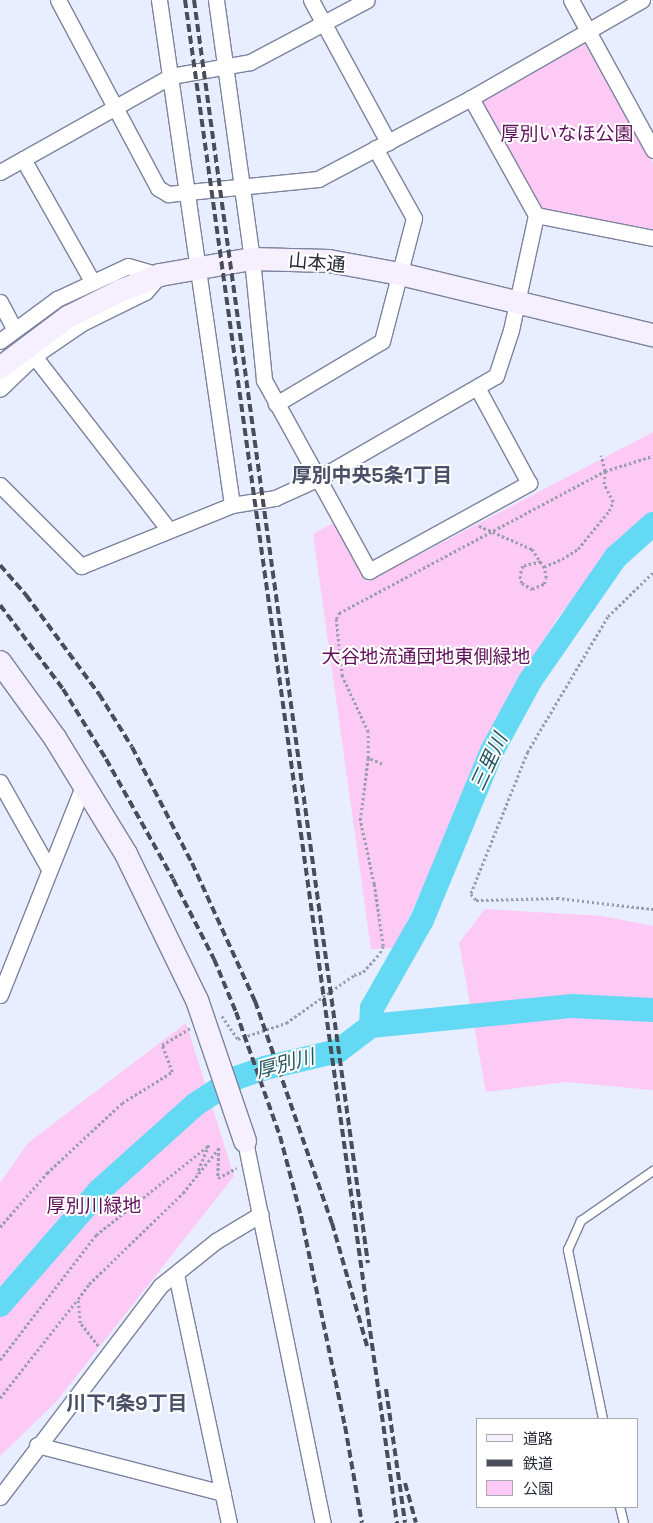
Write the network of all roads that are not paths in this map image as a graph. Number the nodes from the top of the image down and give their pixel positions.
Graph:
1 (58, 0) edge
2 (159, 0) edge
3 (216, 0) edge
4 (310, 0) edge
5 (367, 0) edge
6 (570, 0) edge
7 (642, 0) edge
8 (323, 23) junction
9 (588, 32) junction
10 (225, 67) junction
11 (171, 76) junction
12 (471, 98) junction
13 (116, 106) junction
14 (382, 145) junction
15 (653, 150) edge
16 (23, 159) junction
17 (0, 172) edge
18 (241, 185) junction
19 (188, 193) junction
20 (536, 215) junction
21 (653, 238) edge
22 (252, 259) junction
23 (198, 266) junction
24 (400, 274) junction
25 (160, 275) junction
26 (92, 281) junction
27 (0, 302) edge
28 (516, 304) junction
29 (14, 328) junction
30 (653, 335) edge
31 (0, 341) edge
32 (34, 356) junction
33 (0, 368) edge
34 (478, 389) junction
35 (0, 390) edge
36 (276, 404) junction
37 (319, 478) junction
38 (0, 485) edge
39 (232, 505) junction
40 (168, 529) junction
41 (0, 662) edge
42 (84, 784) junction
43 (1, 785) edge
44 (49, 869) junction
45 (0, 962) edge
46 (7, 976) junction
47 (0, 995) edge
48 (248, 1151) joint
49 (653, 1171) edge
50 (260, 1214) junction
51 (176, 1274) junction
52 (602, 1418) edge
53 (37, 1445) junction
54 (223, 1493) junction
55 (0, 1497) edge
56 (620, 1508) edge
57 (229, 1523) edge
58 (323, 1523) edge
59 (624, 1523) edge

1 - 13 street
2 - 11 street
3 - 10 street
4 - 8 street
5 - 8 street
6 - 9 street
7 - 9 street
8 - 10 street
8 - 14 street
9 - 12 street
9 - 15 street
10 - 11 street
10 - 18 street
11 - 13 street
11 - 19 street
12 - 14 street
12 - 20 street
13 - 16 street
13 - 19 street
14 - 18 street
14 - 24 street
16 - 17 street
16 - 26 street
18 - 19 street
18 - 22 street
19 - 23 street
20 - 21 street
20 - 28 street
22 - 23 street, 山本通
22 - 24 street, 山本通
22 - 36 street
23 - 25 street, 山本通
23 - 39 street
24 - 28 street, 山本通
24 - 36 street
25 - 26 street
25 - 32 street
25 - 33 street, 山本通
26 - 29 street
27 - 29 street
28 - 30 street, 山本通
28 - 34 street
29 - 31 street
32 - 35 street
32 - 40 street
34 - 37 street
34 - 37 street
36 - 37 street
37 - 39 street
38 - 40 street
39 - 40 street
41 - 42 street
42 - 44 street
42 - 48 street
43 - 44 street
44 - 46 street
45 - 46 street
46 - 47 street
48 - 50 street
49 - 52 lane
50 - 51 street
50 - 58 street
51 - 53 street
51 - 54 street
53 - 54 street
53 - 55 street
54 - 57 street
56 - 59 lane

